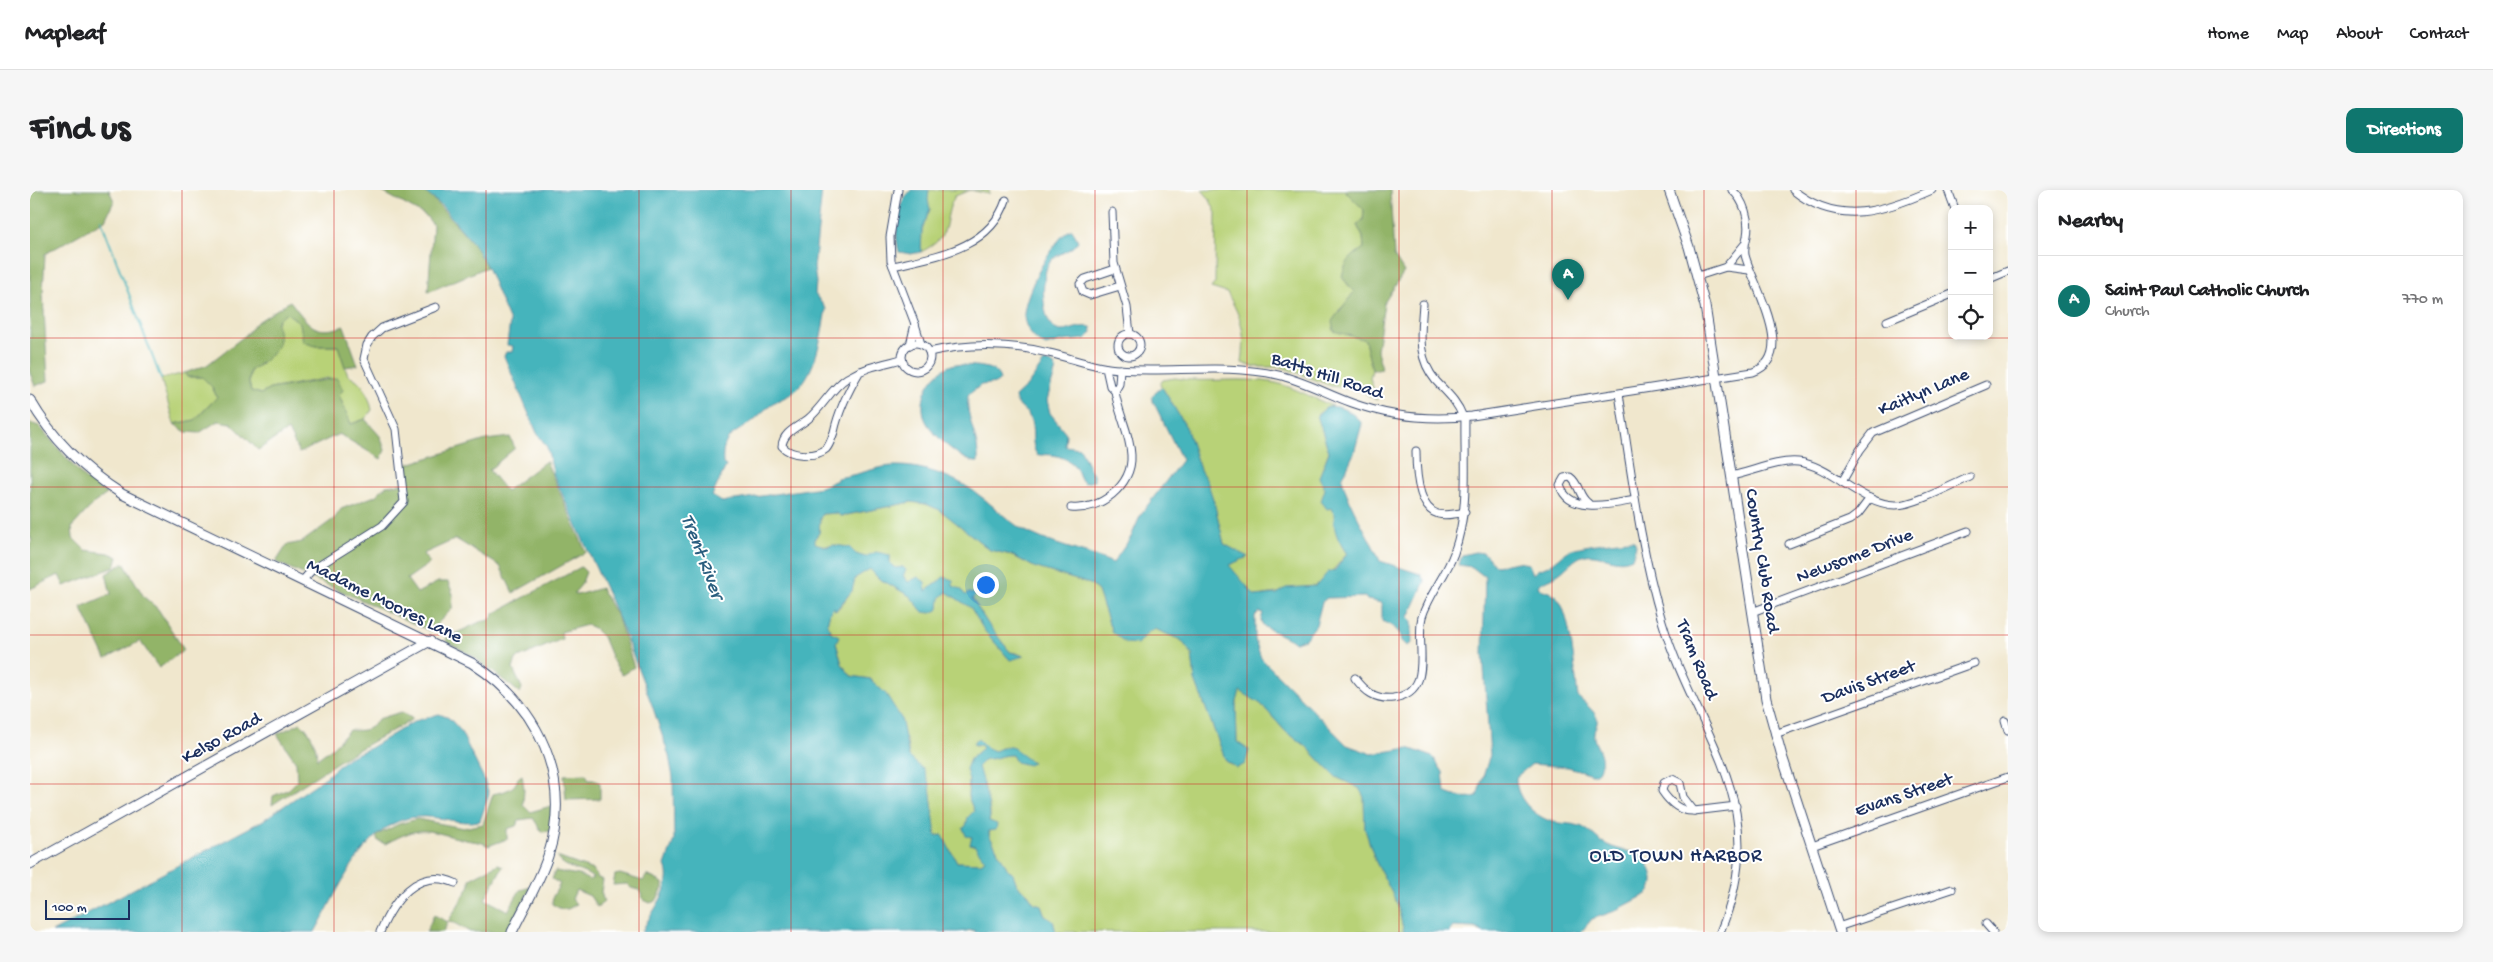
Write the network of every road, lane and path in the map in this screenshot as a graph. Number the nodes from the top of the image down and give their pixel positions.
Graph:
1 (898, 190) edge
2 (1668, 190) edge
3 (1732, 190) edge
4 (1793, 190) edge
5 (1932, 190) edge
6 (1948, 190) edge
7 (1006, 200) dead end
8 (1954, 205) edge
9 (1112, 212) dead end
10 (1744, 245) junction
11 (893, 266) junction
12 (1726, 267) junction
13 (1115, 269) junction
14 (1749, 270) junction
15 (2008, 272) edge
16 (1698, 276) junction
17 (1993, 278) edge
18 (1120, 286) junction
19 (1950, 295) edge
20 (1423, 304) dead end
21 (436, 307) dead end
22 (1887, 321) dead end
23 (915, 324) junction
24 (1130, 334) junction
25 (921, 344) junction
26 (910, 345) junction
27 (929, 352) junction
28 (1129, 356) junction
29 (902, 359) junction
30 (1106, 368) junction
31 (1120, 370) junction
32 (1129, 370) junction
33 (860, 371) junction
34 (1716, 379) junction
35 (1986, 385) dead end
36 (837, 389) junction
37 (1115, 391) junction
38 (1619, 394) junction
39 (846, 395) junction
40 (30, 400) edge
41 (1464, 417) junction
42 (1416, 451) dead end
43 (1731, 476) junction
44 (1970, 478) dead end
45 (1842, 482) junction
46 (1870, 498) junction
47 (1635, 500) junction
48 (1588, 504) dead end
49 (1071, 508) dead end
50 (1465, 512) junction
51 (1968, 531) dead end
52 (1789, 544) dead end
53 (302, 581) junction
54 (1752, 612) junction
55 (430, 642) junction
56 (1974, 663) dead end
57 (1355, 678) dead end
58 (2005, 721) dead end
59 (2008, 731) edge
60 (1775, 734) junction
61 (2008, 777) edge
62 (1736, 806) junction
63 (1694, 811) junction
64 (1812, 846) junction
65 (30, 864) edge
66 (455, 883) dead end
67 (1952, 889) dead end
68 (1986, 924) dead end
69 (1839, 930) edge
70 (380, 932) edge
71 (512, 932) edge
72 (1721, 932) edge
73 (1994, 932) edge

1 - 11 street
2 - 16 street, Country Club Road
3 - 10 street
4 - 5 street
6 - 8 street
7 - 11 street
9 - 13 street
10 - 12 street
10 - 14 street, Batts Hill Road
11 - 23 street
12 - 14 street
12 - 16 street
13 - 18 street
13 - 18 street
14 - 34 street, Batts Hill Road
15 - 17 street
16 - 34 street, Country Club Road
18 - 24 street
19 - 22 street
20 - 41 street
21 - 53 street
23 - 25 street
23 - 26 street
24 - 28 street
24 - 28 street
25 - 26 street
25 - 27 street
26 - 29 street
27 - 29 street
27 - 30 street, Batts Hill Road
28 - 32 street
29 - 33 street
30 - 31 street, Batts Hill Road
30 - 37 street
31 - 32 street, Batts Hill Road
31 - 37 street
32 - 41 street, Batts Hill Road
33 - 36 street
33 - 39 street
34 - 38 street, Batts Hill Road
34 - 43 street, Country Club Road
35 - 45 street, Kaitlyn Lane
36 - 39 street
36 - 39 street
37 - 49 street
38 - 41 street, Batts Hill Road
38 - 47 street, Tram Road
40 - 53 street, Madame Moores Lane
41 - 50 street
42 - 50 street
43 - 45 street
43 - 54 street, Country Club Road
44 - 46 street
45 - 46 street
46 - 52 street
47 - 48 street
47 - 62 street, Tram Road
50 - 57 street
51 - 54 street, Newsome Drive
53 - 55 street, Madame Moores Lane
54 - 60 street, Country Club Road
55 - 65 street, Kelso Road
55 - 71 street, Madame Moores Lane
56 - 60 street, Davis Street
58 - 59 street
60 - 64 street, Country Club Road
61 - 64 street, Evans Street
62 - 63 street
62 - 72 street, Tram Road
63 - 63 street
64 - 69 street, Country Club Road
66 - 70 street
67 - 69 street
68 - 73 street

